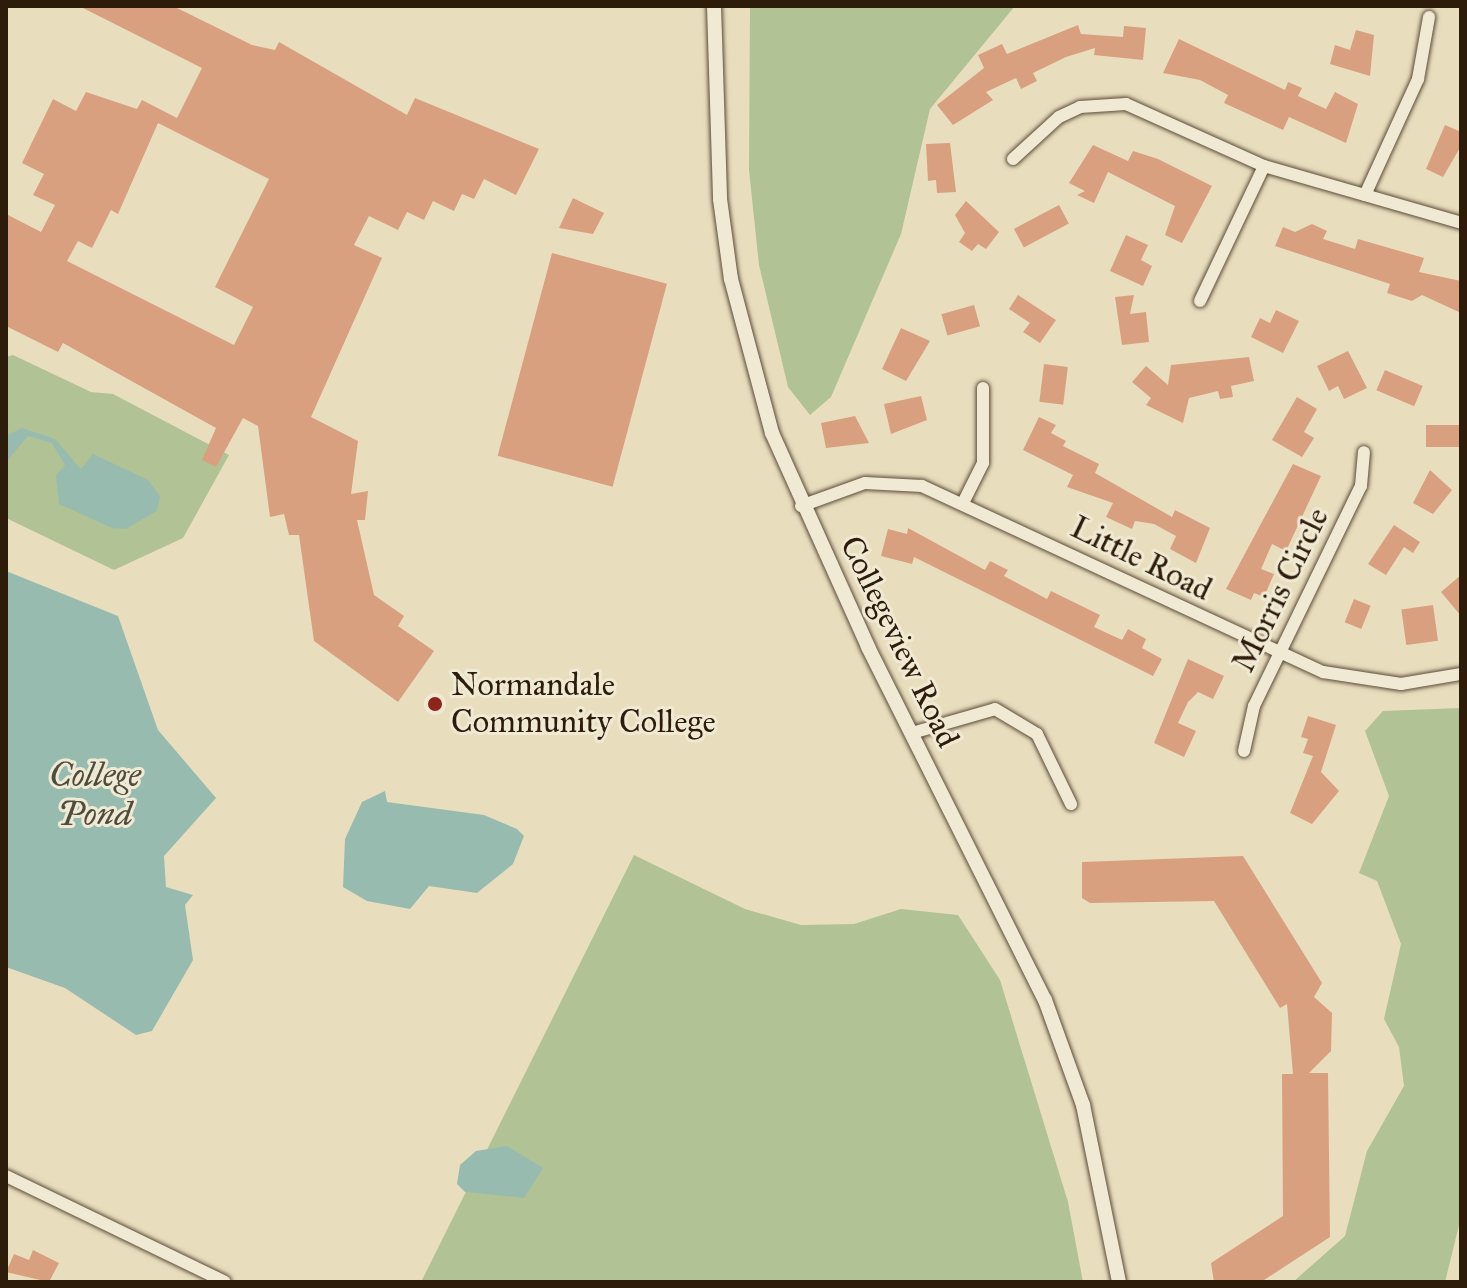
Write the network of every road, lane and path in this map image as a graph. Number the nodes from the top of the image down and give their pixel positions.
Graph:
1 (714, 6) edge
2 (1429, 17) dead end
3 (1013, 159) dead end
4 (1264, 166) junction
5 (1365, 195) junction
6 (1461, 223) edge
7 (1200, 301) dead end
8 (983, 388) dead end
9 (1364, 452) dead end
10 (963, 503) junction
11 (801, 506) junction
12 (1278, 653) junction
13 (1461, 674) edge
14 (912, 733) junction
15 (1244, 751) dead end
16 (1071, 804) dead end
17 (6, 1176) edge
18 (225, 1282) edge
19 (1119, 1282) edge

1 - 11 street, Collegeview Road
2 - 5 street
3 - 4 street
4 - 5 street
4 - 7 street
5 - 6 street
8 - 10 street
9 - 12 street, Morris Circle
10 - 11 street, Little Road
10 - 12 street, Little Road
11 - 14 street, Collegeview Road
12 - 13 street, Little Road
12 - 15 street, Morris Circle
14 - 16 street
14 - 19 street, Collegeview Road
17 - 18 street

